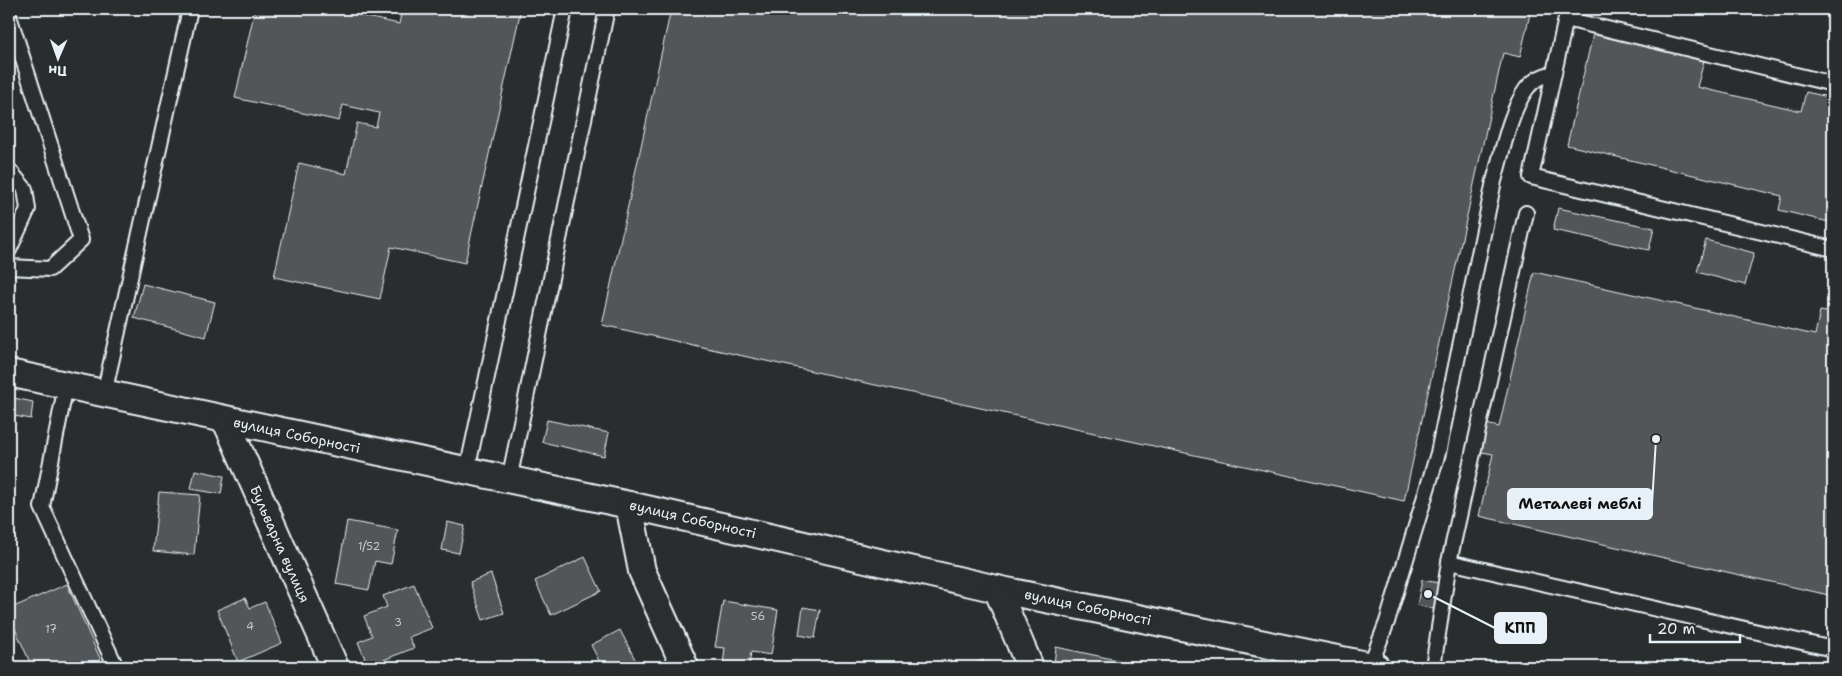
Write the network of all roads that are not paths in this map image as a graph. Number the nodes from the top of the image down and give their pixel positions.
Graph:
1 (190, 9) edge
2 (565, 9) edge
3 (607, 9) edge
4 (1567, 14) edge
5 (9, 16) edge
6 (1554, 73) junction
7 (1833, 84) edge
8 (9, 170) edge
9 (1526, 213) dead end
10 (1833, 248) edge
11 (9, 250) edge
12 (9, 266) edge
13 (9, 373) edge
14 (66, 385) junction
15 (104, 394) junction
16 (226, 420) junction
17 (468, 471) junction
18 (509, 480) junction
19 (629, 505) junction
20 (1450, 562) junction
21 (997, 589) junction
22 (1833, 649) edge
23 (116, 667) edge
24 (335, 667) edge
25 (685, 667) edge
26 (1030, 667) edge
27 (1371, 667) edge
28 (1433, 667) edge

1 - 15 lane
2 - 17 lane
3 - 18 lane
4 - 6 lane
4 - 7 lane
5 - 12 lane
6 - 10 lane
6 - 27 lane
8 - 11 lane
9 - 20 lane
13 - 14 street, вулиця Соборності
14 - 15 street, вулиця Соборності
14 - 23 lane
15 - 16 street, вулиця Соборності
16 - 17 street, вулиця Соборності
16 - 24 street, Бульварна вулиця
17 - 18 street, вулиця Соборності
18 - 19 street, вулиця Соборності
19 - 21 street, вулиця Соборності
19 - 25 street
20 - 22 lane
20 - 28 lane
21 - 26 street
21 - 27 street, вулиця Соборності

